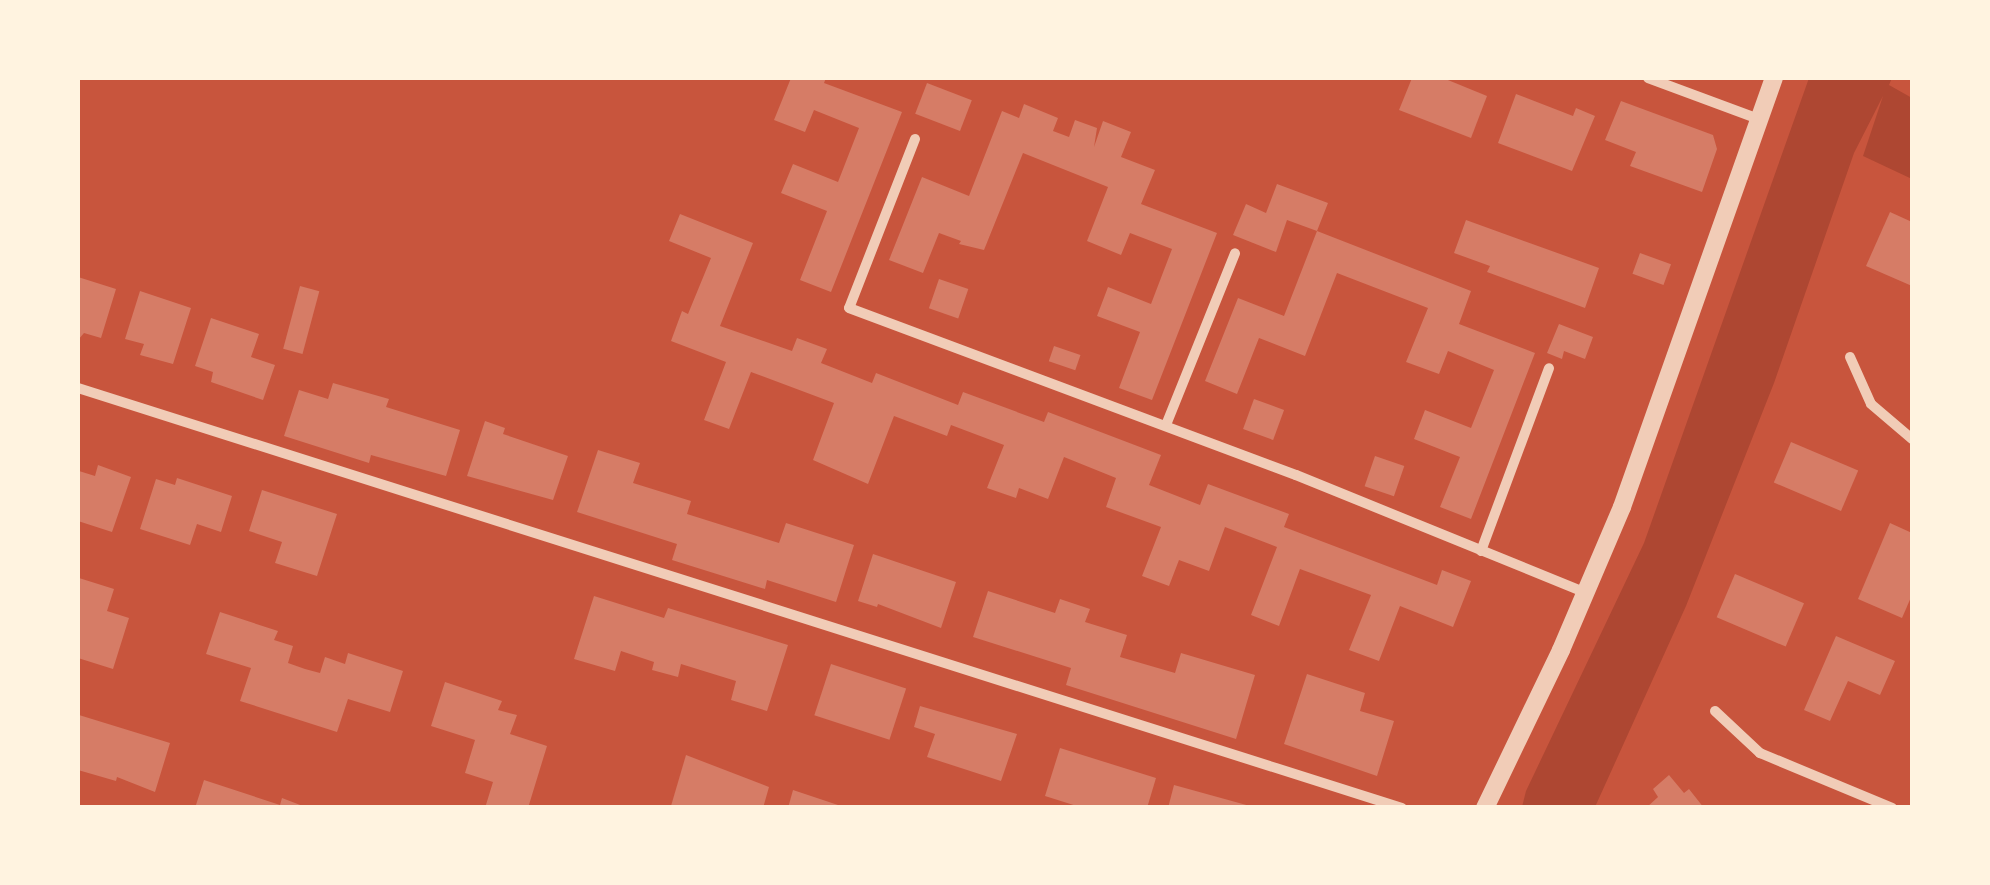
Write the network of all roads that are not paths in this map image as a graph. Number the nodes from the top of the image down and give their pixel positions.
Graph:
1 (1648, 78) edge
2 (1774, 78) edge
3 (1759, 120) junction
4 (914, 140) dead end
5 (1235, 253) dead end
6 (1850, 357) dead end
7 (1549, 368) dead end
8 (78, 388) edge
9 (1166, 425) junction
10 (1912, 439) edge
11 (1481, 550) junction
12 (1586, 593) junction
13 (1715, 711) dead end
14 (1402, 808) edge
15 (1485, 808) edge
16 (1892, 808) edge

1 - 3 street
2 - 3 street
3 - 12 street
4 - 9 street
5 - 9 street
6 - 10 street
7 - 11 street
8 - 14 street
9 - 11 street
11 - 12 street
12 - 15 street
13 - 16 street

